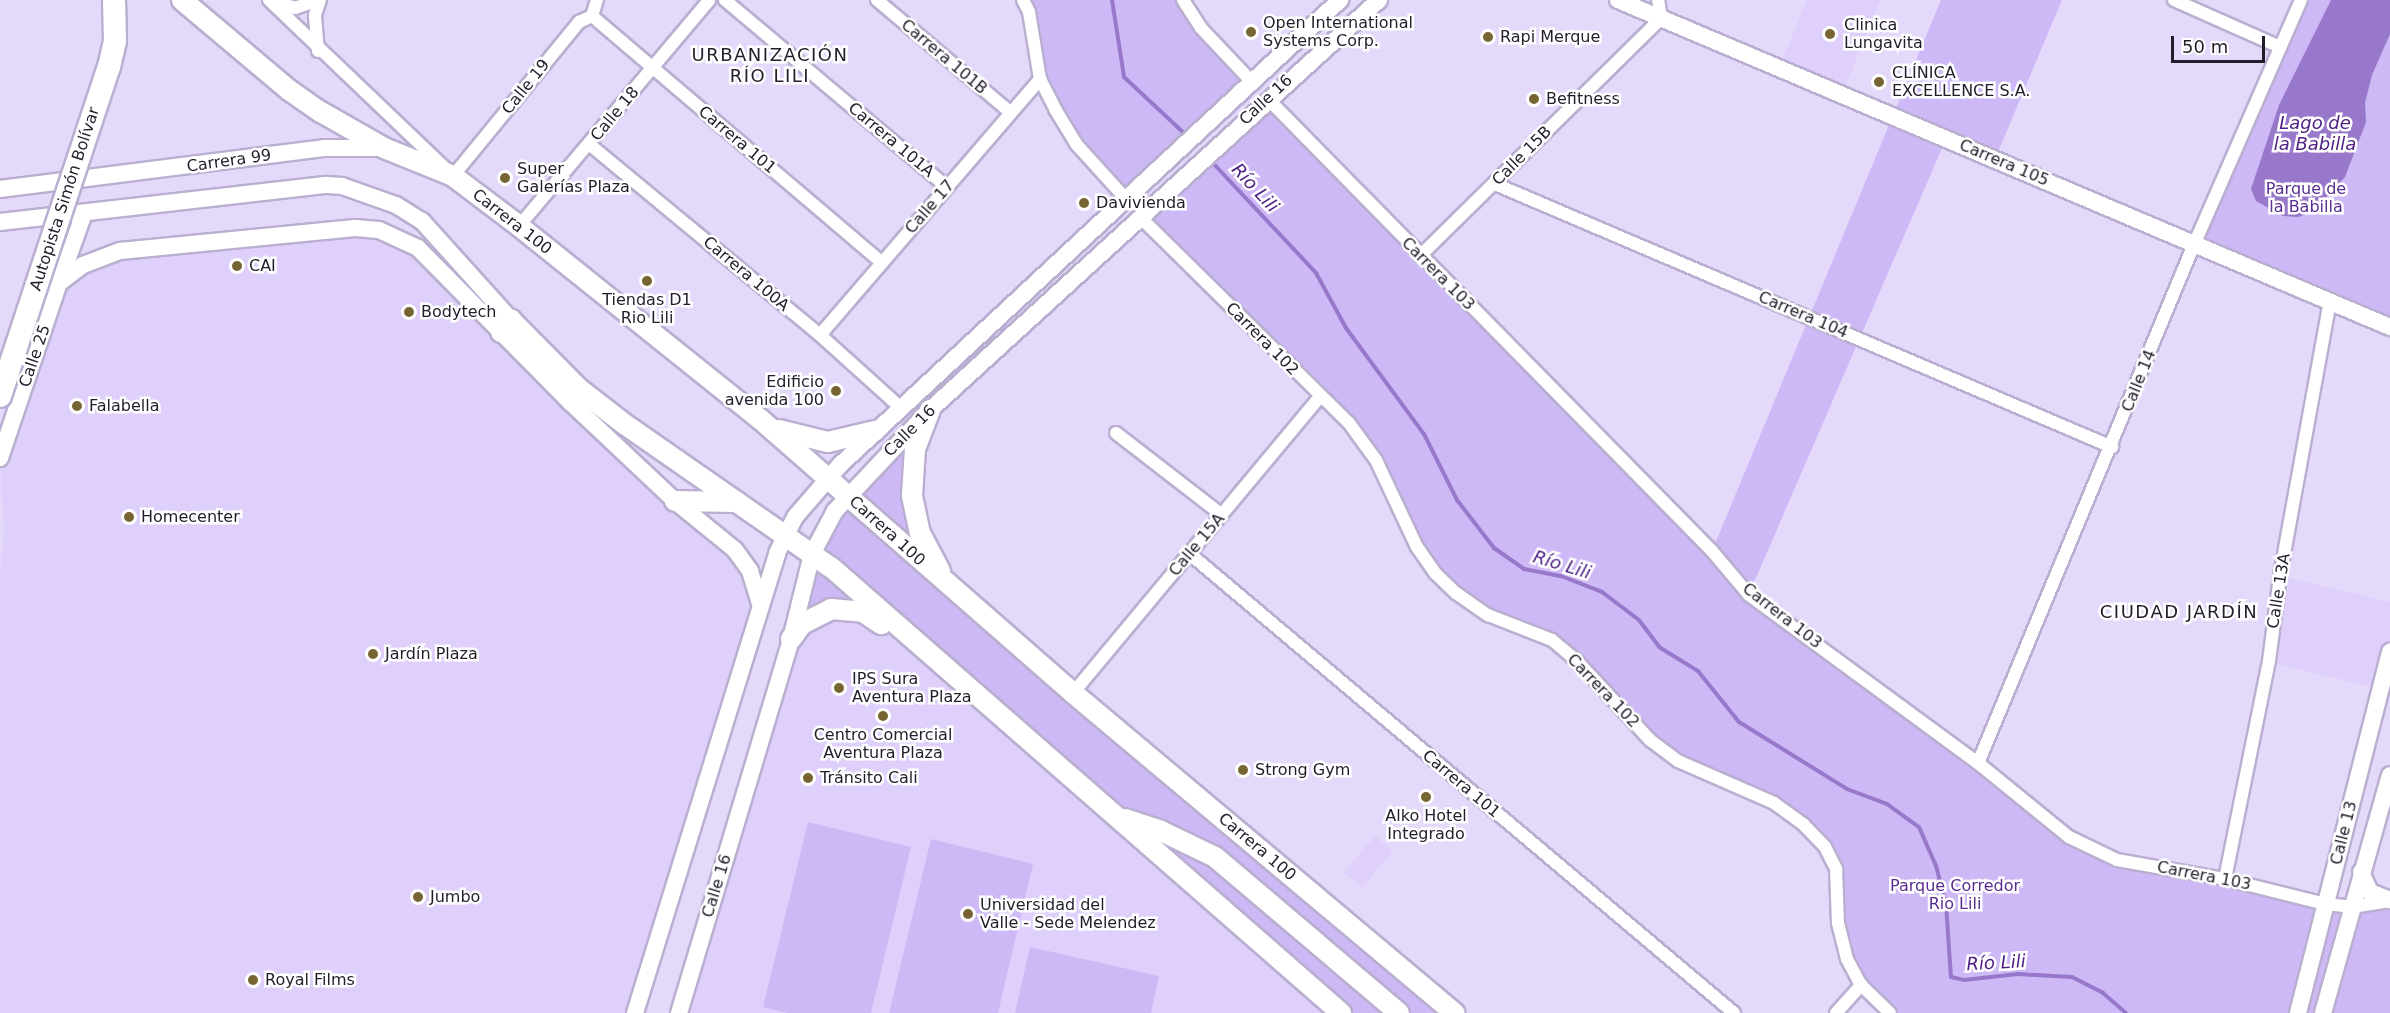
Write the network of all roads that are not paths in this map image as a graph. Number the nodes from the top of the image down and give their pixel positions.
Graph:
1 (114, 0) edge
2 (182, 0) edge
3 (270, 0) edge
4 (319, 0) edge
5 (597, 0) edge
6 (709, 0) edge
7 (725, 0) edge
8 (877, 0) edge
9 (1023, 0) edge
10 (1183, 0) edge
11 (1340, 0) edge
12 (1379, 0) edge
13 (1618, 0) edge
14 (1658, 0) edge
15 (2174, 0) edge
16 (2301, 0) edge
17 (592, 16) junction
18 (1661, 18) junction
19 (2280, 47) junction
20 (318, 51) junction
21 (653, 68) junction
22 (1040, 79) junction
23 (1252, 82) junction
24 (1268, 99) junction
25 (1011, 113) junction
26 (589, 144) junction
27 (384, 148) junction
28 (453, 176) junction
29 (1495, 183) junction
30 (947, 187) junction
31 (0, 189) edge
32 (1126, 199) junction
33 (84, 213) junction
34 (1140, 217) junction
35 (0, 222) edge
36 (519, 226) junction
37 (2194, 244) junction
38 (1420, 256) junction
39 (882, 263) junction
40 (59, 283) junction
41 (2330, 302) junction
42 (506, 326) junction
43 (2390, 327) edge
44 (820, 335) junction
45 (0, 396) edge
46 (1320, 397) junction
47 (901, 408) junction
48 (930, 410) junction
49 (760, 419) junction
50 (875, 431) junction
51 (1116, 433) dead end
52 (2112, 447) junction
53 (0, 458) edge
54 (827, 478) junction
55 (847, 496) junction
56 (675, 501) junction
57 (737, 502) junction
58 (1222, 515) junction
59 (785, 536) junction
60 (812, 554) junction
61 (1190, 554) junction
62 (949, 586) junction
63 (761, 607) junction
64 (791, 639) junction
65 (2390, 652) edge
66 (941, 667) junction
67 (1073, 693) junction
68 (1978, 763) junction
69 (2390, 774) edge
70 (1117, 817) junction
71 (2361, 872) junction
72 (2225, 879) junction
73 (2390, 901) edge
74 (2325, 904) junction
75 (2352, 907) junction
76 (1862, 985) junction
77 (635, 1013) edge
78 (679, 1013) edge
79 (1341, 1013) edge
80 (1399, 1013) edge
81 (1455, 1013) edge
82 (1734, 1013) edge
83 (1836, 1013) edge
84 (1890, 1013) edge
85 (2298, 1013) edge
86 (2323, 1013) edge

1 - 45 highway, Autopista Simón Bolívar, bridge
2 - 27 main road
3 - 4 street
3 - 20 street, Carrera 100
4 - 20 street
5 - 17 street
6 - 21 street, Calle 18
7 - 30 street, Carrera 101A
8 - 25 street, Carrera 101B
9 - 22 street
10 - 23 street
11 - 23 main road, Calle 16
12 - 24 main road, Calle 16
13 - 18 main road, Carrera 105
14 - 18 street
15 - 19 street
16 - 19 street, Calle 14
17 - 21 street, Carrera 101
17 - 28 street, Calle 19
18 - 29 street, Calle 15B
18 - 37 main road, Carrera 105
19 - 37 street, Calle 14
20 - 28 street, Carrera 100
21 - 26 street, Calle 18
21 - 39 street, Carrera 101
22 - 25 street, Calle 17
22 - 32 street
23 - 32 main road, Calle 16
24 - 34 main road, Calle 16
24 - 38 street, Carrera 103
25 - 30 street, Calle 17
26 - 36 street, Calle 18
26 - 44 street, Carrera 100A
27 - 28 main road, Carrera 99
27 - 31 main road, Carrera 99
28 - 36 main road, Carrera 100
29 - 38 street, Calle 15B
29 - 52 street, Carrera 104
30 - 39 street, Calle 17
32 - 47 main road, Calle 16
33 - 35 main road, Carrera 99
33 - 40 main road, Calle 25
33 - 42 main road, Carrera 99
34 - 46 street, Carrera 102
34 - 48 main road, Calle 16
36 - 49 main road, Carrera 100
37 - 41 main road, Carrera 105
37 - 52 street, Calle 14
38 - 68 street, Carrera 103
39 - 44 street, Calle 17
40 - 42 main road
40 - 53 main road, Calle 25
41 - 43 main road, Carrera 105
41 - 72 street, Calle 13A
42 - 56 main road
42 - 57 main road
44 - 47 street, Carrera 100A
46 - 58 street, Calle 15A
46 - 76 street, Carrera 102
47 - 50 main road, Calle 16
48 - 55 main road, Calle 16
48 - 62 main road
49 - 50 main road
49 - 54 main road, Carrera 100
50 - 54 main road, Calle 16
51 - 58 street
52 - 68 street, Calle 14
54 - 55 main road, Carrera 100
54 - 59 main road, Calle 16
55 - 60 main road, Calle 16
55 - 62 main road, Carrera 100
56 - 57 main road
56 - 63 main road
57 - 59 main road
58 - 61 street, Calle 15A
59 - 60 main road
59 - 63 main road, Calle 16
60 - 64 main road, Calle 16
60 - 66 main road
61 - 67 street, Calle 15A
61 - 82 street, Carrera 101
62 - 67 main road, Carrera 100
63 - 77 main road, Calle 16
64 - 66 main road
64 - 78 main road, Calle 16
65 - 74 main road, Calle 13
66 - 70 main road
67 - 81 main road, Carrera 100
68 - 72 street, Carrera 103
69 - 71 main road, Calle 13
70 - 79 main road
70 - 80 main road
71 - 73 main road
71 - 75 main road, Calle 13
72 - 74 street, Carrera 103
73 - 75 street, Carrera 103
74 - 75 street, Carrera 103
74 - 85 main road, Calle 13
75 - 86 main road, Calle 13
76 - 83 street
76 - 84 street, Carrera 102

